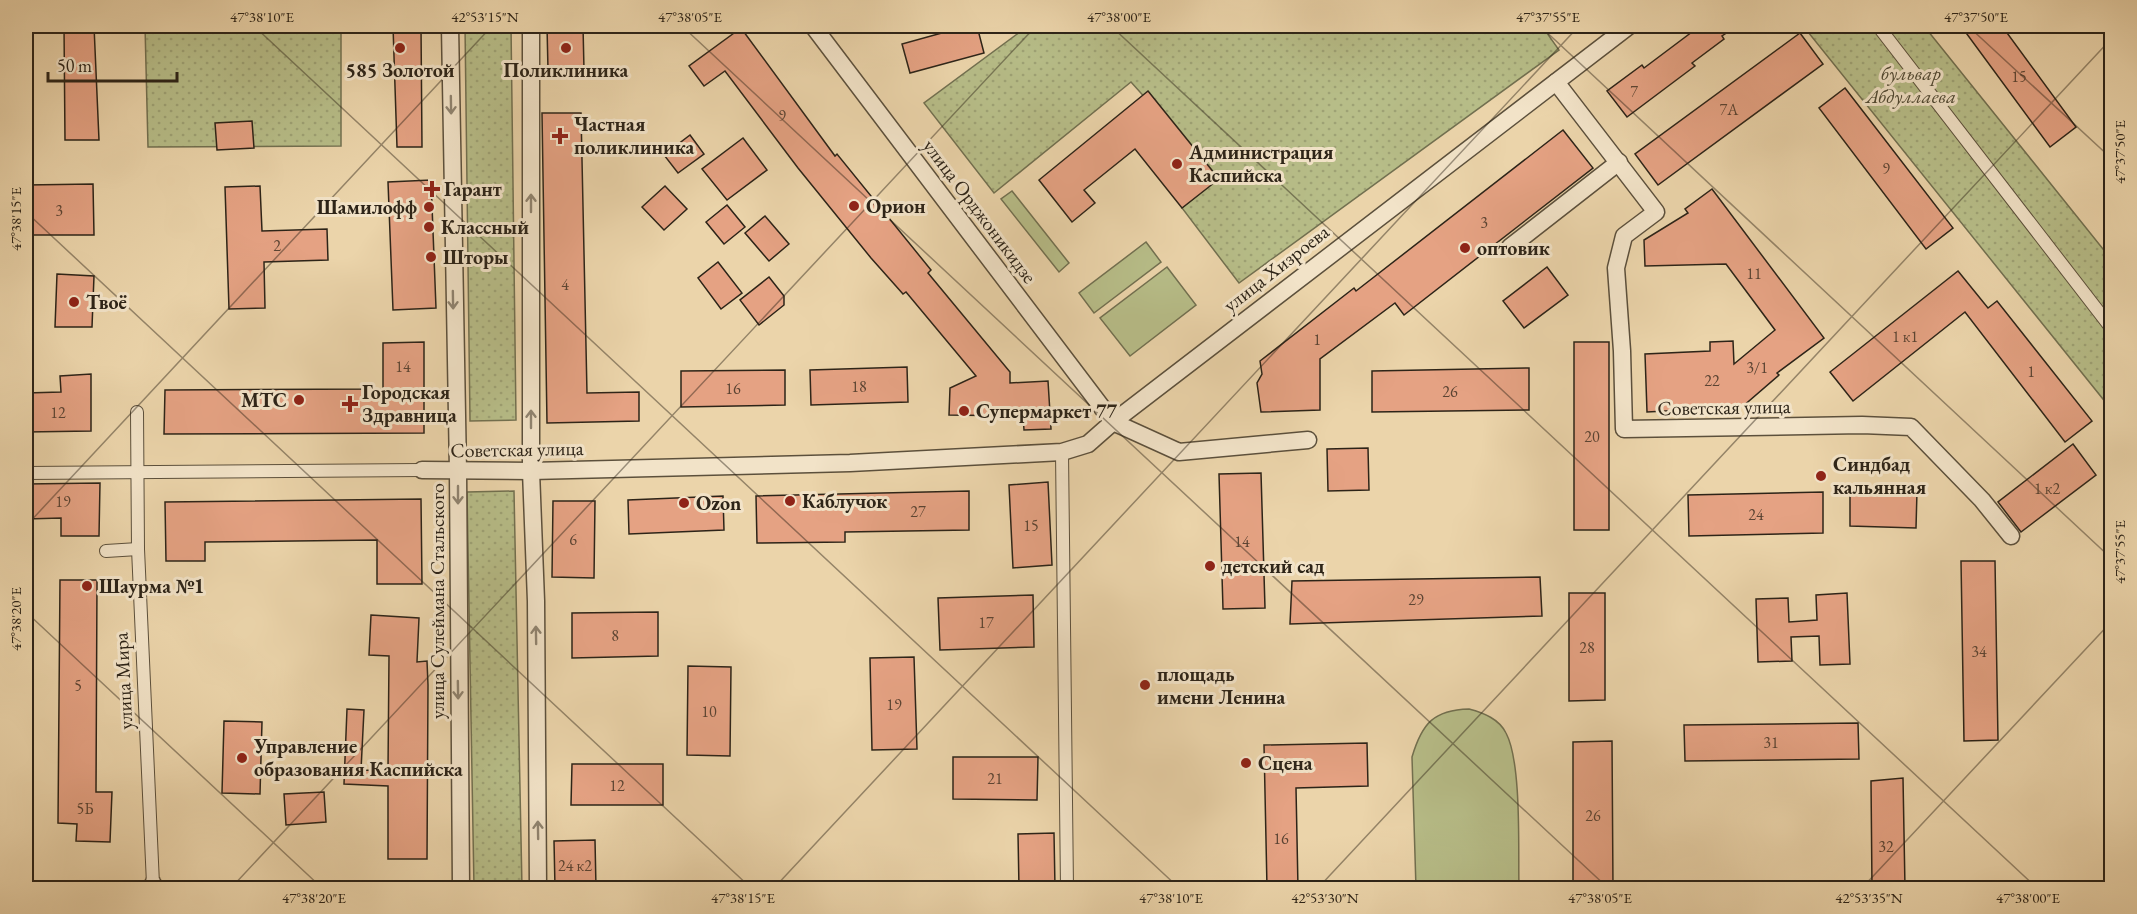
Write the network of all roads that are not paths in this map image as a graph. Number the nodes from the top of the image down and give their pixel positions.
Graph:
1 (450, 26) edge
2 (531, 26) edge
3 (813, 26) edge
4 (1629, 26) edge
5 (1878, 26) edge
6 (1556, 82) junction
7 (1619, 162) junction
8 (1510, 247) dead end
9 (2112, 329) edge
10 (137, 412) dead end
11 (1113, 422) junction
12 (1308, 440) dead end
13 (1062, 452) junction
14 (1010, 454) joint
15 (422, 470) joint
16 (458, 471) junction
17 (531, 471) junction
18 (138, 472) junction
19 (26, 473) edge
20 (2011, 536) dead end
21 (138, 549) junction
22 (106, 551) dead end
23 (153, 886) edge
24 (461, 888) edge
25 (538, 888) edge
26 (1067, 888) edge

1 -> 16 street, улица Сулеймана Стальского
17 -> 2 street
3 - 11 street, улица Орджоникидзе
4 - 6 street, улица Хизроева
5 - 9 street
6 - 7 street
6 - 11 street, улица Хизроева
7 - 8 street
7 - 20 street, Советская улица
10 - 18 street, улица Мира
11 - 12 street
11 - 13 street, улица Хизроева
13 - 14 street, улица Хизроева
13 - 26 street
14 - 17 street, Советская улица
15 - 16 street, Советская улица
15 - 18 street, Советская улица
16 - 17 street, Советская улица
16 -> 24 street, улица Сулеймана Стальского
25 -> 17 street
18 - 19 street, Советская улица
18 - 21 street, улица Мира
21 - 22 street
21 - 23 street, улица Мира

